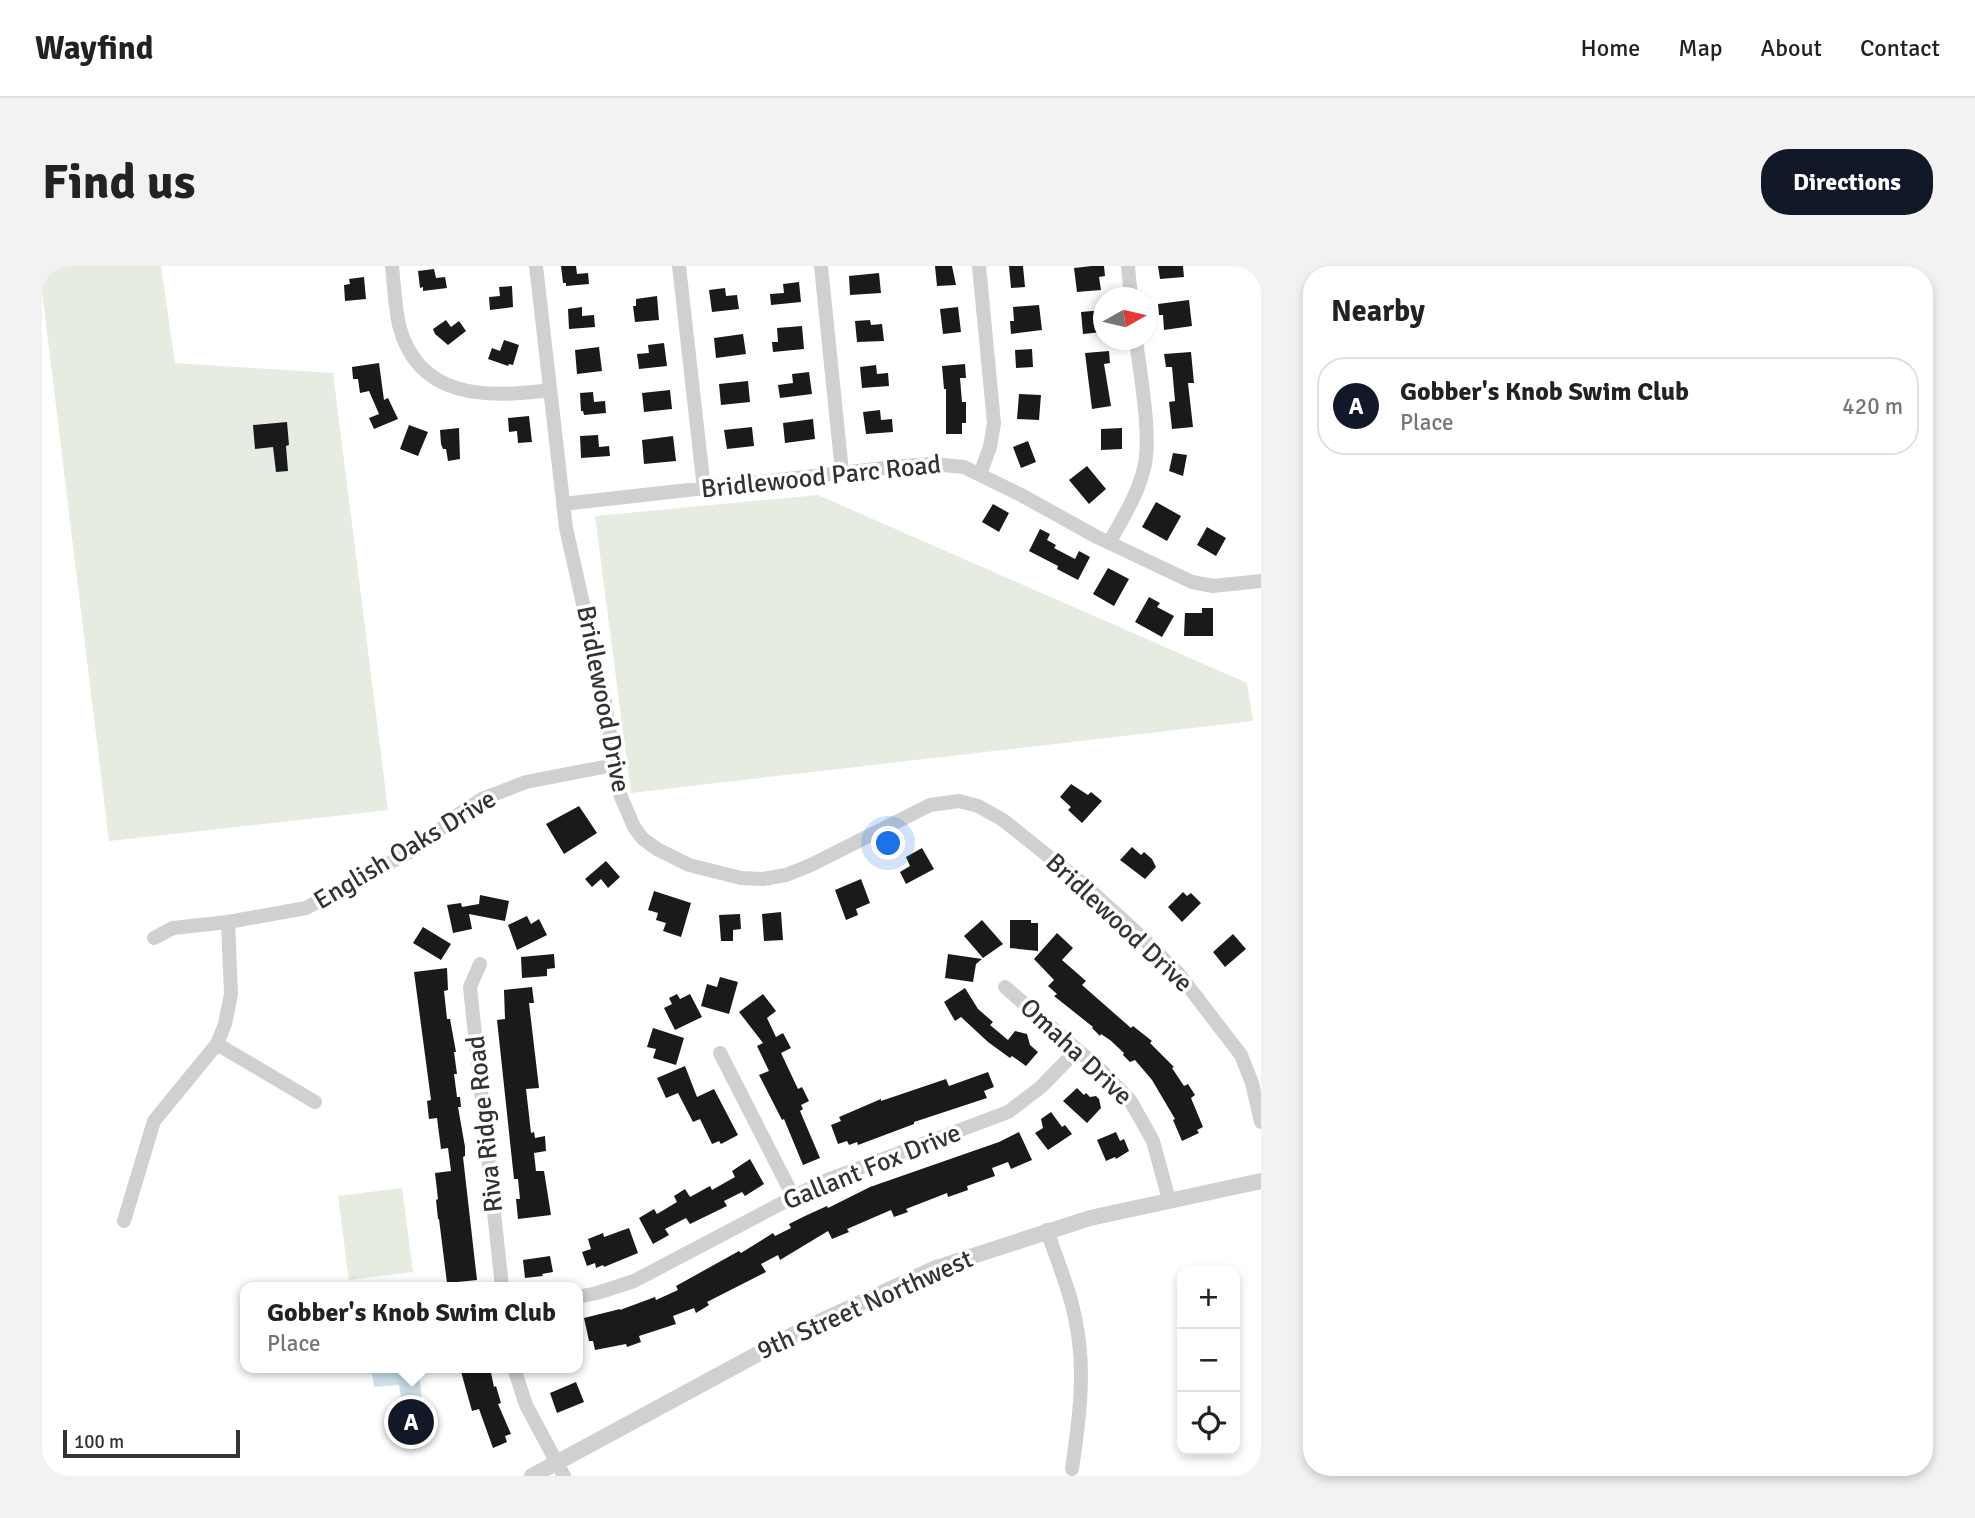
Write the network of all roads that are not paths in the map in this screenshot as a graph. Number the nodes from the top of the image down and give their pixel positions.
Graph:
1 (392, 266) edge
2 (536, 266) edge
3 (679, 266) edge
4 (821, 266) edge
5 (979, 266) edge
6 (1128, 266) edge
7 (1130, 287) edge
8 (1137, 350) edge
9 (550, 390) junction
10 (842, 472) junction
11 (980, 474) junction
12 (704, 489) junction
13 (563, 503) junction
14 (1109, 543) junction
15 (1261, 581) edge
16 (614, 765) junction
17 (229, 922) junction
18 (155, 938) dead end
19 (480, 964) dead end
20 (1005, 987) dead end
21 (217, 1044) junction
22 (1077, 1050) junction
23 (720, 1052) dead end
24 (315, 1102) dead end
25 (1261, 1122) edge
26 (1261, 1181) edge
27 (793, 1196) junction
28 (1168, 1200) junction
29 (124, 1221) dead end
30 (1048, 1230) junction
31 (501, 1282) edge
32 (583, 1296) edge
33 (516, 1373) edge
34 (561, 1469) edge
35 (1072, 1469) dead end
36 (532, 1476) edge

1 - 9 street
2 - 9 street, Bridlewood Drive
3 - 12 street
4 - 10 street
5 - 11 street
6 - 7 street
8 - 14 street
9 - 13 street, Bridlewood Drive
10 - 11 street, Bridlewood Parc Road
10 - 12 street, Bridlewood Parc Road
11 - 14 street, Bridlewood Parc Road
12 - 13 street, Bridlewood Parc Road
13 - 16 street, Bridlewood Drive
14 - 15 street, Bridlewood Parc Road
16 - 17 street, English Oaks Drive
16 - 25 street, Bridlewood Drive
17 - 18 street, English Oaks Drive
17 - 21 street
19 - 31 street, Riva Ridge Road
20 - 22 street, Omaha Drive
21 - 24 street
21 - 29 street
22 - 27 street, Gallant Fox Drive
22 - 28 street, Omaha Drive
23 - 27 street
26 - 28 street, 9th Street Northwest
27 - 32 street, Gallant Fox Drive
28 - 30 street, 9th Street Northwest
30 - 34 street, 9th Street Northwest
30 - 35 street
33 - 34 street
34 - 36 street, 9th Street Northwest

